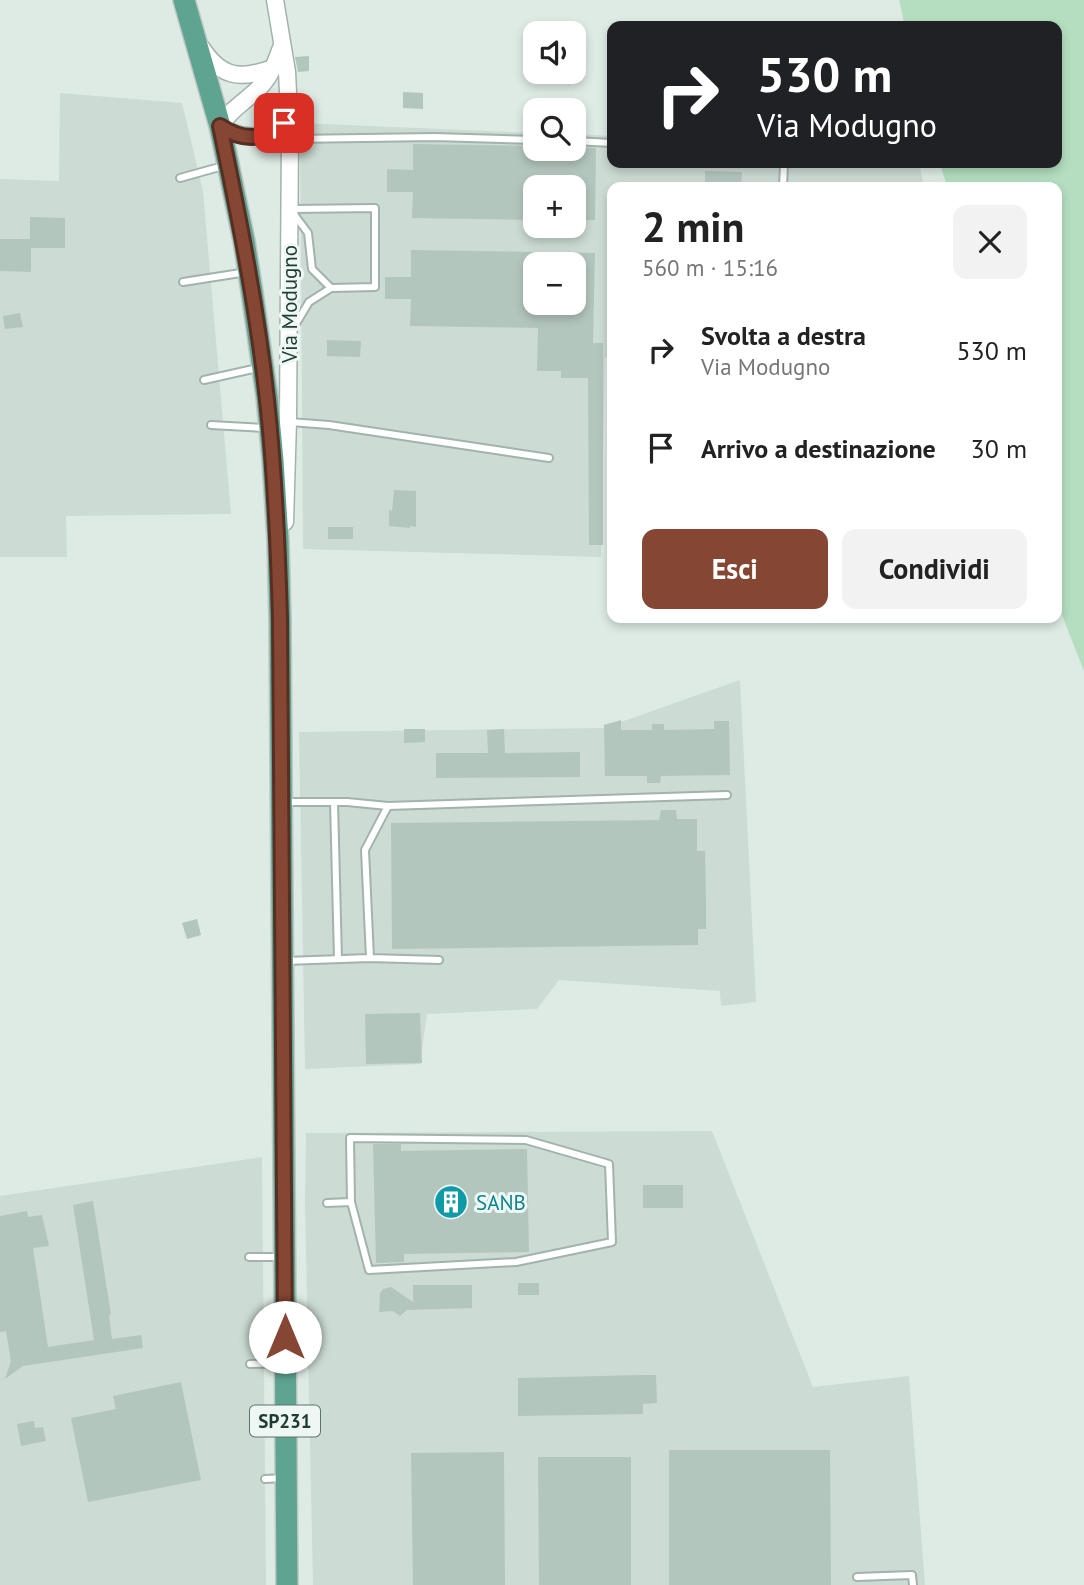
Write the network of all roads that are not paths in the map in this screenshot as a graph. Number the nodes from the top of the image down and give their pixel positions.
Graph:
1 (184, 0) edge
2 (275, 0) edge
3 (195, 38) junction
4 (282, 45) junction
5 (273, 68) junction
6 (290, 115) junction
7 (220, 126) junction
8 (290, 139) junction
9 (523, 140) edge
10 (586, 142) edge
11 (607, 143) edge
12 (228, 165) junction
13 (180, 178) dead end
14 (290, 209) junction
15 (249, 272) junction
16 (183, 282) dead end
17 (331, 288) junction
18 (289, 334) junction
19 (263, 367) junction
20 (204, 380) dead end
21 (211, 425) dead end
22 (279, 425) junction
23 (549, 458) dead end
24 (727, 795) dead end
25 (282, 802) junction
26 (334, 802) junction
27 (388, 806) junction
28 (370, 958) junction
29 (338, 959) junction
30 (439, 960) dead end
31 (283, 961) junction
32 (351, 1202) junction
33 (327, 1203) dead end
34 (249, 1257) dead end
35 (284, 1258) junction
36 (285, 1363) junction
37 (250, 1364) dead end
38 (857, 1577) dead end
39 (287, 1585) edge
40 (913, 1585) edge

1 - 3 main road, SP231
2 - 4 street, Via Modugno
3 - 5 street
3 - 7 main road, SP231
4 - 5 street
4 - 6 street, Via Modugno
5 - 7 street
6 - 7 street
6 - 8 street, Via Modugno
7 - 12 main road, SP231
8 - 9 lane
8 - 14 street, Via Modugno
10 - 11 lane
12 - 13 lane
12 - 15 main road, SP231
14 - 17 lane
14 - 17 lane
14 - 18 street, Via Modugno
15 - 16 lane
15 - 19 main road, SP231
17 - 18 lane
18 - 22 street, Via Modugno
19 - 20 lane
19 - 22 main road, SP231
21 - 22 lane
22 - 23 lane
22 - 25 main road, SP231
24 - 27 lane
25 - 26 lane
25 - 31 main road, SP231
26 - 27 lane
26 - 29 lane
27 - 28 lane
28 - 29 lane
28 - 30 lane
29 - 31 lane
31 - 35 main road, SP231
32 - 32 lane
32 - 33 lane
34 - 35 lane
35 - 36 main road, SP231
36 - 37 lane
36 - 39 main road, SP231
38 - 40 lane

